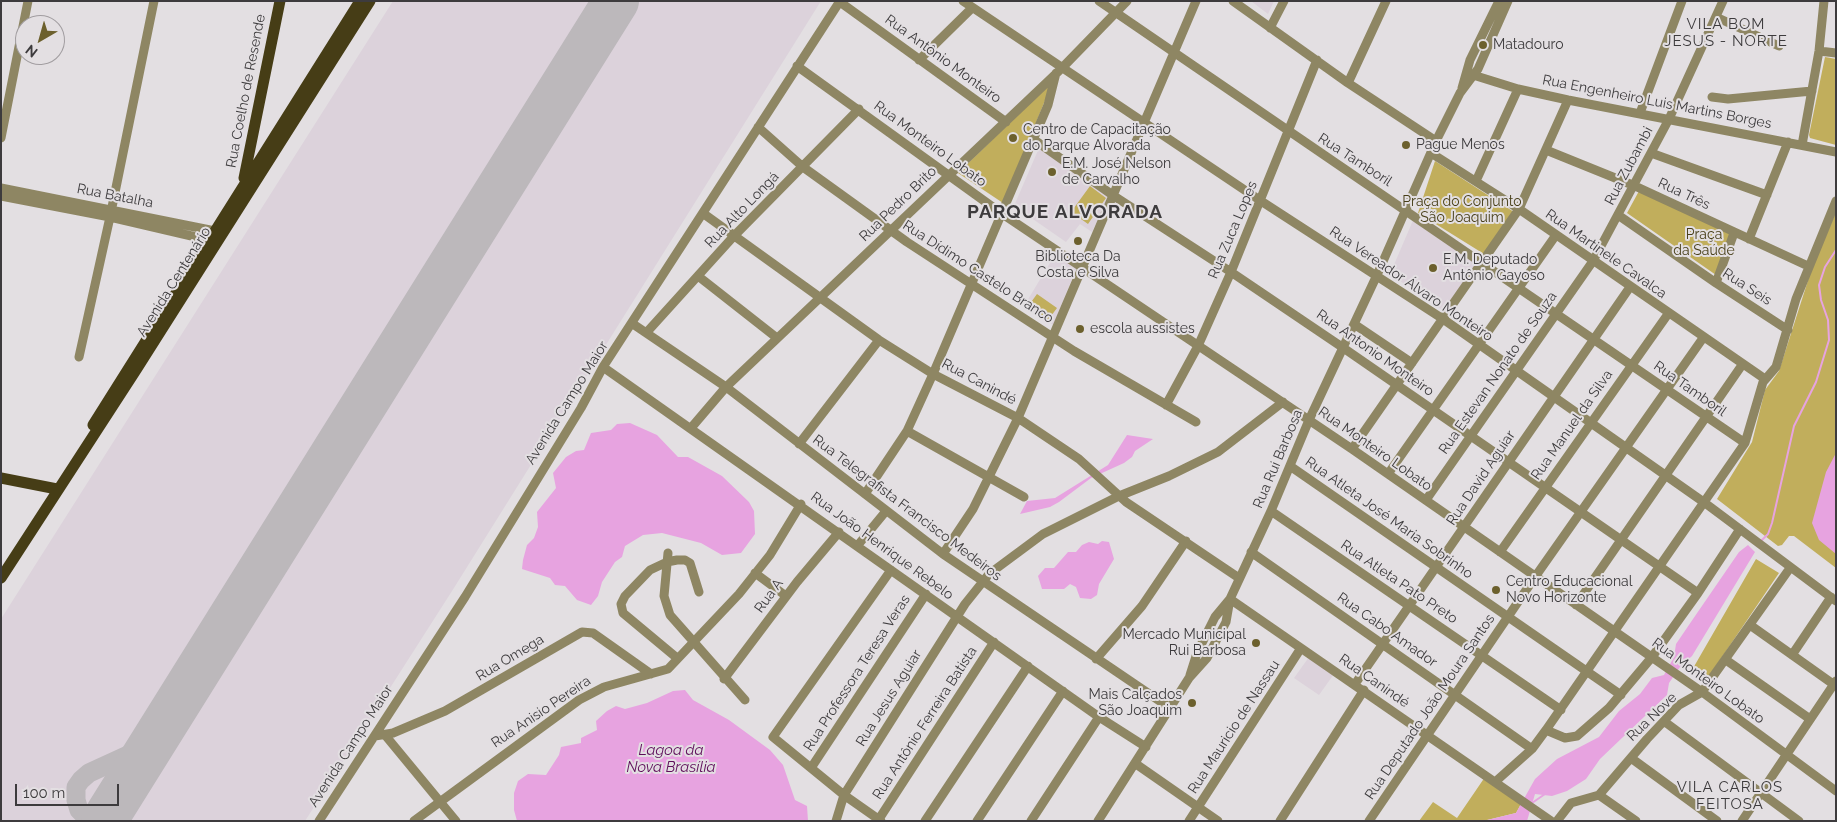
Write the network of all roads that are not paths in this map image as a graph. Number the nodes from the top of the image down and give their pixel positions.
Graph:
1 (28, 1) edge
2 (154, 1) edge
3 (280, 1) edge
4 (360, 1) edge
5 (370, 1) edge
6 (1099, 1) edge
7 (1127, 1) edge
8 (1196, 1) edge
9 (1233, 1) edge
10 (1284, 1) edge
11 (1386, 1) edge
12 (1499, 1) edge
13 (1508, 1) edge
14 (1682, 1) edge
15 (1723, 1) edge
16 (1824, 1) edge
17 (840, 2) edge
18 (968, 4) edge
19 (1115, 13) junction
20 (1716, 16) junction
21 (1270, 28) junction
22 (1779, 46) dead end
23 (1819, 50) junction
24 (1173, 52) junction
25 (1836, 53) edge
26 (919, 60) junction
27 (1317, 60) junction
28 (797, 66) junction
29 (1059, 71) junction
30 (1473, 75) junction
31 (1348, 83) junction
32 (1518, 89) junction
33 (1812, 91) junction
34 (1460, 93) junction
35 (1712, 97) dead end
36 (1568, 100) junction
37 (859, 108) junction
38 (1640, 113) junction
39 (1669, 119) junction
40 (1006, 122) junction
41 (1144, 122) junction
42 (758, 127) junction
43 (1287, 132) junction
44 (1, 138) edge
45 (1034, 139) junction
46 (1436, 141) junction
47 (1788, 142) junction
48 (1802, 145) junction
49 (1546, 150) junction
50 (1836, 152) edge
51 (1431, 153) junction
52 (1651, 153) junction
53 (803, 167) junction
54 (949, 174) junction
55 (1476, 181) junction
56 (242, 186) junction
57 (1634, 186) junction
58 (1, 188) edge
59 (1767, 195) junction
60 (1, 196) edge
61 (1114, 196) junction
62 (1261, 201) junction
63 (1836, 201) edge
64 (66, 204) junction
65 (1406, 209) junction
66 (1519, 209) junction
67 (111, 213) junction
68 (1001, 213) junction
69 (704, 214) junction
70 (1618, 215) junction
71 (891, 231) junction
72 (1734, 233) junction
73 (1556, 235) junction
74 (216, 236) junction
75 (733, 237) junction
76 (1749, 239) junction
77 (1592, 261) junction
78 (1482, 262) junction
79 (1808, 266) junction
80 (1083, 267) junction
81 (1231, 272) junction
82 (1377, 275) junction
83 (698, 276) junction
84 (971, 283) junction
85 (1716, 283) junction
86 (1519, 287) junction
87 (1630, 287) junction
88 (820, 298) junction
89 (1556, 313) junction
90 (1668, 314) junction
91 (1443, 319) junction
92 (633, 324) junction
93 (1354, 324) junction
94 (1788, 330) junction
95 (648, 332) junction
96 (1053, 337) junction
97 (777, 338) junction
98 (1703, 338) junction
99 (1595, 339) junction
100 (879, 340) junction
101 (1478, 345) junction
102 (1198, 346) junction
103 (1342, 347) junction
104 (78, 357) dead end
105 (1412, 363) junction
106 (1631, 365) junction
107 (1742, 365) junction
108 (603, 367) junction
109 (1516, 372) junction
110 (933, 374) junction
111 (1765, 379) junction
112 (1395, 384) junction
113 (726, 387) junction
114 (1666, 389) junction
115 (1552, 397) junction
116 (1283, 402) junction
117 (1166, 405) junction
118 (1432, 410) junction
119 (1706, 417) junction
120 (1018, 418) junction
121 (1309, 420) junction
122 (1196, 422) dead end
123 (1590, 423) junction
124 (691, 428) junction
125 (907, 431) junction
126 (1470, 436) junction
127 (1745, 443) junction
128 (799, 444) junction
129 (1352, 448) junction
130 (1626, 448) junction
131 (1507, 462) junction
132 (1290, 466) junction
133 (1388, 474) junction
134 (1666, 475) junction
135 (1, 478) edge
136 (990, 478) junction
137 (53, 488) junction
138 (1545, 488) junction
139 (865, 494) junction
140 (1119, 496) junction
141 (1024, 497) dead end
142 (1426, 500) junction
143 (1706, 502) junction
144 (801, 504) junction
145 (886, 511) junction
146 (1271, 511) junction
147 (1580, 514) junction
148 (1464, 527) junction
149 (1740, 529) junction
150 (839, 532) junction
151 (1186, 541) junction
152 (1621, 541) junction
153 (858, 545) junction
154 (1250, 552) junction
155 (1500, 552) junction
156 (943, 554) junction
157 (668, 557) junction
158 (1, 564) edge
159 (1660, 567) junction
160 (1436, 568) junction
161 (1790, 568) junction
162 (891, 570) junction
163 (755, 573) junction
164 (1535, 577) junction
165 (1, 578) edge
166 (1239, 578) junction
167 (982, 581) junction
168 (699, 592) dead end
169 (926, 594) junction
170 (1698, 594) junction
171 (786, 596) junction
172 (1230, 599) junction
173 (1833, 599) edge
174 (1409, 605) junction
175 (1576, 605) junction
176 (957, 616) junction
177 (1508, 617) junction
178 (1750, 625) junction
179 (1614, 632) junction
180 (692, 642) junction
181 (994, 642) junction
182 (1382, 644) junction
183 (1301, 648) junction
184 (1482, 655) junction
185 (1792, 655) junction
186 (677, 658) junction
187 (1652, 658) junction
188 (1096, 660) junction
189 (1726, 660) junction
190 (1028, 666) junction
191 (1588, 671) junction
192 (651, 674) junction
193 (724, 679) junction
194 (1355, 684) junction
195 (1835, 684) edge
196 (1063, 690) junction
197 (1364, 690) junction
198 (1702, 692) junction
199 (1456, 695) junction
200 (1621, 695) junction
201 (745, 700) dead end
202 (1170, 708) junction
203 (1561, 710) junction
204 (1099, 717) junction
205 (1810, 719) junction
206 (1665, 722) junction
207 (1546, 730) junction
208 (375, 736) junction
209 (385, 736) junction
210 (1428, 736) junction
211 (1146, 747) junction
212 (1532, 749) junction
213 (1786, 754) junction
214 (1631, 758) junction
215 (1136, 764) junction
216 (811, 768) junction
217 (1495, 782) junction
218 (1834, 787) edge
219 (1761, 793) junction
220 (844, 795) junction
221 (1599, 795) junction
222 (439, 801) junction
223 (1198, 807) junction
224 (880, 820) edge
225 (319, 821) edge
226 (414, 821) edge
227 (456, 821) edge
228 (836, 821) edge
229 (925, 821) edge
230 (977, 821) edge
231 (1031, 821) edge
232 (1098, 821) edge
233 (1189, 821) edge
234 (1218, 821) edge
235 (1280, 821) edge
236 (1369, 821) edge
237 (1551, 821) edge
238 (1557, 821) edge
239 (1636, 821) edge
240 (1717, 821) edge
241 (1742, 821) edge
242 (1798, 821) edge

1 - 44 street
2 - 67 street
3 - 56 main road, Rua Coelho de Resende
4 - 56 main road, Avenida Centenário
5 - 74 main road, Avenida Centenário
6 - 19 street, Rua Tamboril
7 - 19 street, Rua Pedro Brito
8 - 24 street
9 - 21 street
10 - 21 street
11 - 31 street
12 - 34 street, Rua Rui Barbosa
13 - 30 street, Rua Rui Barbosa
14 - 38 street
15 - 20 street, Rua Zubambi
16 - 23 street
17 - 26 street, Rua Antônio Monteiro
17 - 28 street, Avenida Campo Maior
18 - 26 street
18 - 29 street, Rua Vereador Álvaro Monteiro
19 - 24 street, Rua Tamboril
19 - 29 street, Rua Pedro Brito
20 - 22 street
20 - 39 street, Rua Zubambi
21 - 27 street
23 - 25 street
23 - 33 street
24 - 41 street
24 - 43 street, Rua Tamboril
26 - 40 street, Rua Antônio Monteiro
27 - 31 street
27 - 43 street, Rua Zuca Lopes
28 - 37 street, Rua Monteiro Lobato
28 - 42 street, Avenida Campo Maior
29 - 40 street, Rua Pedro Brito
29 - 41 street, Rua Vereador Álvaro Monteiro
29 - 45 street
30 - 32 street, Rua Engenheiro Luis Martins Borges
30 - 34 street, Rua Rui Barbosa
31 - 46 street
32 - 36 street, Rua Engenheiro Luis Martins Borges
32 - 55 street
33 - 35 street
33 - 48 street
34 - 46 street, Rua Rui Barbosa
36 - 38 street, Rua Engenheiro Luis Martins Borges
36 - 49 street
37 - 53 street, Rua Alto Longá
37 - 54 street, Rua Monteiro Lobato
38 - 39 street, Rua Engenheiro Luis Martins Borges
39 - 47 street, Rua Engenheiro Luis Martins Borges
39 - 52 street, Rua Zubambi
40 - 54 street, Rua Pedro Brito
41 - 61 street
41 - 62 street, Rua Vereador Álvaro Monteiro
42 - 53 street, Rua Dídimo Castelo Branco
42 - 69 street, Avenida Campo Maior
43 - 62 street, Rua Zuca Lopes
43 - 65 street, Rua Tamboril
45 - 61 street, Rua Antonio Monteiro
45 - 68 street
46 - 51 street, Rua Rui Barbosa
47 - 48 street, Rua Engenheiro Luis Martins Borges
47 - 59 street
48 - 50 street, Rua Engenheiro Luis Martins Borges
49 - 57 street, Rua Três
49 - 66 street
51 - 55 street, Rua Martinele Cavalca
51 - 65 street, Rua Rui Barbosa
52 - 57 street, Rua Zubambi
52 - 59 street
53 - 71 street, Rua Dídimo Castelo Branco
53 - 75 street, Rua Alto Longá
54 - 68 street, Rua Monteiro Lobato
54 - 71 street, Rua Pedro Brito
55 - 66 street, Rua Martinele Cavalca
56 - 74 main road, Avenida Centenário
57 - 70 street, Rua Zubambi
57 - 72 street, Rua Três
58 - 64 street, Rua Batalha
59 - 76 street
60 - 64 street, Rua Batalha
61 - 80 street
61 - 81 street, Rua Antonio Monteiro
62 - 81 street, Rua Zuca Lopes
62 - 82 street, Rua Vereador Álvaro Monteiro
63 - 79 street
64 - 67 street, Rua Batalha
65 - 78 street, Rua Tamboril
65 - 82 street, Rua Rui Barbosa
66 - 73 street, Rua Martinele Cavalca
66 - 78 street
67 - 74 street, Rua Batalha
67 - 104 street
68 - 80 street, Rua Monteiro Lobato
68 - 84 street
69 - 75 street, Rua Canindé
69 - 92 street, Avenida Campo Maior
70 - 77 street, Rua Zubambi
70 - 85 street, Rua Seis
71 - 84 street, Rua Dídimo Castelo Branco
71 - 88 street, Rua Pedro Brito
72 - 76 street, Rua Três
72 - 85 street
73 - 77 street, Rua Martinele Cavalca
73 - 86 street
74 - 137 main road, Avenida Centenário
75 - 83 street, Rua Alto Longá
75 - 88 street, Rua Canindé
76 - 79 street, Rua Três
77 - 87 street, Rua Martinele Cavalca
77 - 89 street, Rua Estevan Nonato de Souza
78 - 86 street, Rua Tamboril
78 - 91 street
79 - 94 street
80 - 96 street
80 - 102 street, Rua Monteiro Lobato
81 - 102 street, Rua Zuca Lopes
81 - 103 street, Rua Antonio Monteiro
82 - 91 street, Rua Vereador Álvaro Monteiro
82 - 93 street, Rua Rui Barbosa
83 - 95 street, Rua Alto Longá
83 - 97 street
84 - 96 street, Rua Dídimo Castelo Branco
84 - 110 street
85 - 94 street, Rua Seis
86 - 89 street, Rua Tamboril
86 - 101 street
87 - 90 street, Rua Martinele Cavalca
87 - 99 street, Rua David Aguiar
88 - 97 street, Rua Pedro Brito
88 - 100 street, Rua Canindé
89 - 99 street, Rua Tamboril
89 - 109 street, Rua Estevan Nonato de Souza
90 - 98 street, Rua Martinele Cavalca
90 - 106 street, Rua Manuel da Silva
91 - 101 street, Rua Vereador Álvaro Monteiro
91 - 105 street
92 - 95 street, Rua Telegrafista Francisco Medeiros
92 - 108 street, Avenida Campo Maior
93 - 103 street, Rua Rui Barbosa
93 - 105 street
94 - 111 street
95 - 113 street, Rua Telegrafista Francisco Medeiros
96 - 117 street, Rua Dídimo Castelo Branco
96 - 120 street
97 - 113 street, Rua Pedro Brito
98 - 107 street, Rua Martinele Cavalca
98 - 114 street, Rua Deputado João Moura Santos
99 - 106 street, Rua Tamboril
99 - 115 street, Rua David Aguiar
100 - 110 street, Rua Canindé
100 - 128 street
101 - 109 street, Rua Vereador Álvaro Monteiro
101 - 118 street
102 - 116 street, Rua Monteiro Lobato
102 - 117 street, Rua Zuca Lopes
103 - 112 street, Rua Antonio Monteiro
103 - 121 street, Rua Rui Barbosa
105 - 112 street
106 - 114 street, Rua Tamboril
106 - 123 street, Rua Manuel da Silva
107 - 111 street, Rua Martinele Cavalca
107 - 119 street
108 - 124 street, Rua João Henrique Rebelo
108 - 208 street, Avenida Campo Maior
109 - 115 street, Rua Vereador Álvaro Monteiro
109 - 126 street, Rua Estevan Nonato de Souza
110 - 120 street, Rua Canindé
110 - 125 street
111 - 127 street
112 - 118 street, Rua Antonio Monteiro
112 - 129 street
113 - 124 street, Rua Pedro Brito
113 - 128 street, Rua Telegrafista Francisco Medeiros
114 - 119 street, Rua Tamboril
114 - 130 street, Rua Deputado João Moura Santos
115 - 123 street, Rua Vereador Álvaro Monteiro
115 - 131 street, Rua David Aguiar
116 - 121 street, Rua Monteiro Lobato
116 - 140 street, Rua Jesus Aguiar
117 - 122 street, Rua Dídimo Castelo Branco
118 - 126 street, Rua Antonio Monteiro
118 - 133 street
119 - 127 street, Rua Tamboril
119 - 134 street
120 - 136 street
120 - 140 street, Rua Canindé
121 - 129 street, Rua Monteiro Lobato
121 - 132 street, Rua Rui Barbosa
123 - 130 street, Rua Vereador Álvaro Monteiro
123 - 138 street, Rua Manuel da Silva
124 - 144 street, Rua João Henrique Rebelo
125 - 136 street
125 - 139 street
126 - 131 street, Rua Antonio Monteiro
126 - 142 street, Rua Estevan Nonato de Souza
127 - 143 street
128 - 139 street, Rua Telegrafista Francisco Medeiros
129 - 133 street, Rua Monteiro Lobato
130 - 134 street, Rua Vereador Álvaro Monteiro
130 - 147 street, Rua Deputado João Moura Santos
131 - 138 street, Rua Antonio Monteiro
131 - 148 street, Rua David Aguiar
132 - 146 street, Rua Rui Barbosa
132 - 160 street, Rua Atleta José Maria Sobrinho
133 - 142 street, Rua Monteiro Lobato
134 - 143 street, Rua Vereador Álvaro Monteiro
134 - 152 street
135 - 137 main road
136 - 141 street
136 - 156 street
137 - 158 main road, Avenida Centenário
137 - 165 main road, Avenida Centenário
138 - 147 street, Rua Antonio Monteiro
138 - 155 street, Rua Manuel da Silva
139 - 145 street, Rua Telegrafista Francisco Medeiros
140 - 151 street, Rua Canindé
140 - 167 street, Rua Jesus Aguiar
142 - 148 street, Rua Monteiro Lobato
143 - 149 street, Rua Vereador Álvaro Monteiro
143 - 159 street
144 - 150 street, Rua João Henrique Rebelo
144 - 163 street, Rua Anisio Pereira
145 - 153 street
145 - 156 street, Rua Telegrafista Francisco Medeiros
146 - 154 street, Rua Rui Barbosa
146 - 174 street, Rua Atleta Pato Preto
147 - 152 street, Rua Antonio Monteiro
147 - 164 street, Rua Deputado João Moura Santos
148 - 155 street, Rua Monteiro Lobato
148 - 160 street, Rua David Aguiar
149 - 161 street, Rua Vereador Álvaro Monteiro
149 - 170 street
150 - 153 street, Rua João Henrique Rebelo
150 - 171 street, Rua A
151 - 166 street, Rua Canindé
151 - 188 street
152 - 159 street, Rua Antonio Monteiro
152 - 175 street
153 - 162 street, Rua João Henrique Rebelo
154 - 166 street, Rua Rui Barbosa
154 - 182 street, Rua Cabo Amador
155 - 164 street, Rua Monteiro Lobato
156 - 167 street, Rua Telegrafista Francisco Medeiros
157 - 168 street
157 - 180 street
157 - 186 street
159 - 170 street, Rua Antonio Monteiro
159 - 179 street
160 - 174 street, Rua David Aguiar
160 - 177 street, Rua Atleta José Maria Sobrinho
161 - 173 street, Rua Vereador Álvaro Monteiro
161 - 178 street, Rua Nove
162 - 169 street, Rua João Henrique Rebelo
162 - 216 street
163 - 171 street
163 - 180 street, Rua Anisio Pereira
164 - 175 street, Rua Monteiro Lobato
164 - 177 street, Rua Deputado João Moura Santos
166 - 172 street, Rua Rui Barbosa
167 - 176 street, Rua Jesus Aguiar
167 - 188 street, Rua Telegrafista Francisco Medeiros
169 - 176 street, Rua João Henrique Rebelo
169 - 216 street, Rua Professora Teresa Veras
170 - 187 street
171 - 193 street, Rua A
172 - 183 street, Rua Canindé
172 - 202 street, Rua Rui Barbosa
173 - 185 street
174 - 182 street, Rua David Aguiar
174 - 184 street, Rua Atleta Pato Preto
175 - 179 street, Rua Monteiro Lobato
176 - 181 street, Rua João Henrique Rebelo
176 - 220 street, Rua Jesus Aguiar
177 - 184 street, Rua Deputado João Moura Santos
177 - 191 street, Rua Atleta José Maria Sobrinho
178 - 185 street
178 - 189 street, Rua Nove
179 - 187 street, Rua Monteiro Lobato
179 - 191 street
180 - 186 street, Rua Anisio Pereira
180 - 193 street
181 - 190 street, Rua João Henrique Rebelo
181 - 224 street, Rua Antônio Ferreira Batista
182 - 194 street, Rua David Aguiar
182 - 199 street, Rua Cabo Amador
183 - 194 street, Rua Canindé
183 - 223 street, Rua Mauricio de Nassau
184 - 199 street, Rua Deputado João Moura Santos
184 - 203 street, Rua Atleta Pato Preto
185 - 195 street
186 - 192 street, Rua Anisio Pereira
187 - 198 street, Rua Monteiro Lobato
187 - 200 street
188 - 202 street, Rua Telegrafista Francisco Medeiros
189 - 198 street, Rua Nove
189 - 205 street
190 - 196 street, Rua João Henrique Rebelo
190 - 229 street
191 - 200 street, Rua Atleta José Maria Sobrinho
191 - 203 street
192 - 209 street, Rua Omega
192 - 222 street, Rua Anisio Pereira
193 - 201 street
194 - 197 street, Rua Canindé
195 - 205 street
196 - 204 street, Rua João Henrique Rebelo
196 - 230 street
197 - 210 street, Rua Canindé
197 - 235 street
198 - 206 street, Rua Nove
198 - 213 street, Rua Monteiro Lobato
199 - 210 street, Rua Deputado João Moura Santos
199 - 212 street, Rua Cabo Amador
200 - 207 street
202 - 211 street, Rua Rui Barbosa
203 - 207 street
204 - 211 street, Rua João Henrique Rebelo
204 - 231 street
205 - 213 street
206 - 214 street, Rua Nove
206 - 219 street
207 - 212 street
208 - 209 street, Rua Omega
208 - 225 street, Avenida Campo Maior
209 - 222 street
210 - 217 street, Rua Canindé
210 - 236 street, Rua Deputado João Moura Santos
211 - 215 street, Rua Rui Barbosa
212 - 217 street
213 - 218 street, Rua Monteiro Lobato
213 - 219 street
214 - 221 street, Rua Nove
214 - 240 street
215 - 223 street
215 - 232 street, Rua Rui Barbosa
216 - 220 street
217 - 237 street, Rua Canindé
219 - 241 street
219 - 242 street
220 - 224 street
220 - 228 street, Rua Jesus Aguiar
221 - 238 street
221 - 239 street
222 - 226 street, Rua Anisio Pereira
222 - 227 street
223 - 233 street, Rua Mauricio de Nassau
223 - 234 street

